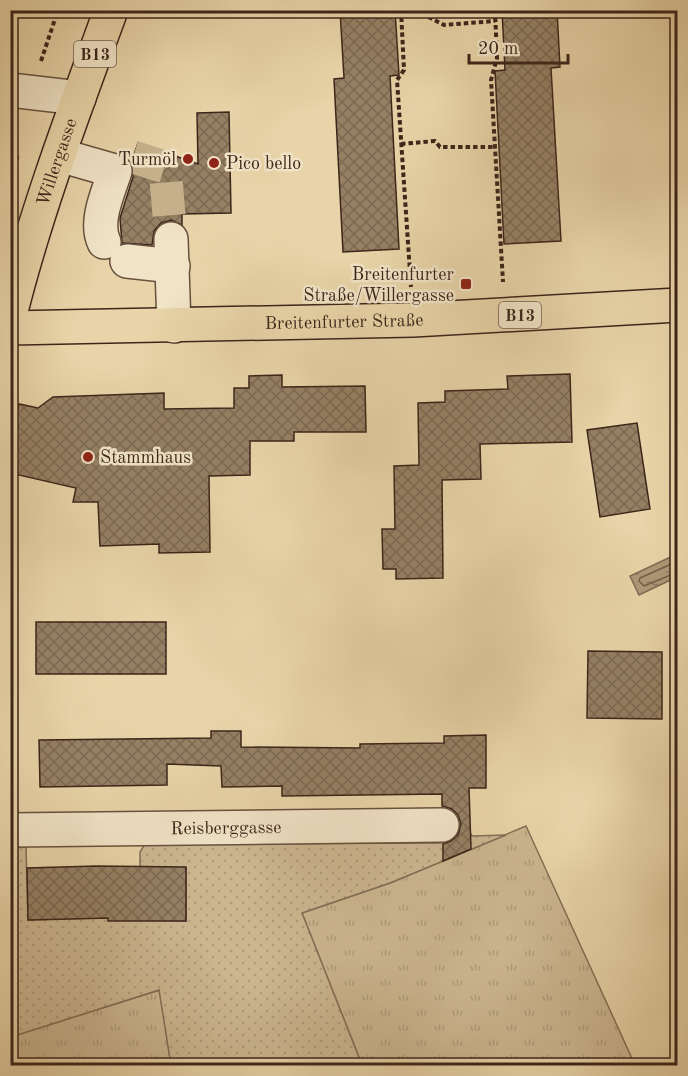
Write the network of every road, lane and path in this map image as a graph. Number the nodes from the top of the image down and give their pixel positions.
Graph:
1 (58, 10) edge
2 (111, 10) edge
3 (401, 10) edge
4 (415, 10) edge
5 (495, 10) edge
6 (495, 21) junction
7 (20, 91) edge
8 (79, 98) junction
9 (401, 144) junction
10 (496, 147) junction
11 (59, 155) junction
12 (10, 157) edge
13 (19, 158) dead end
14 (504, 286) dead end
15 (411, 288) dead end
16 (678, 305) edge
17 (10, 315) edge
18 (174, 326) junction
19 (10, 328) edge
20 (442, 825) dead end
21 (10, 830) edge

1 - 7 path
2 - 8 main road, Willergasse / B13
3 - 9 path
4 - 6 path
5 - 6 path
6 - 10 path
7 - 8 street
8 - 11 main road, Willergasse / B13
9 - 10 path
9 - 15 path
10 - 14 path
11 - 17 main road, Willergasse / B13
11 - 18 street
12 - 13 path
16 - 18 main road, Breitenfurter Straße / B13
18 - 19 main road, Breitenfurter Straße / B13
20 - 21 street, Reisberggasse

